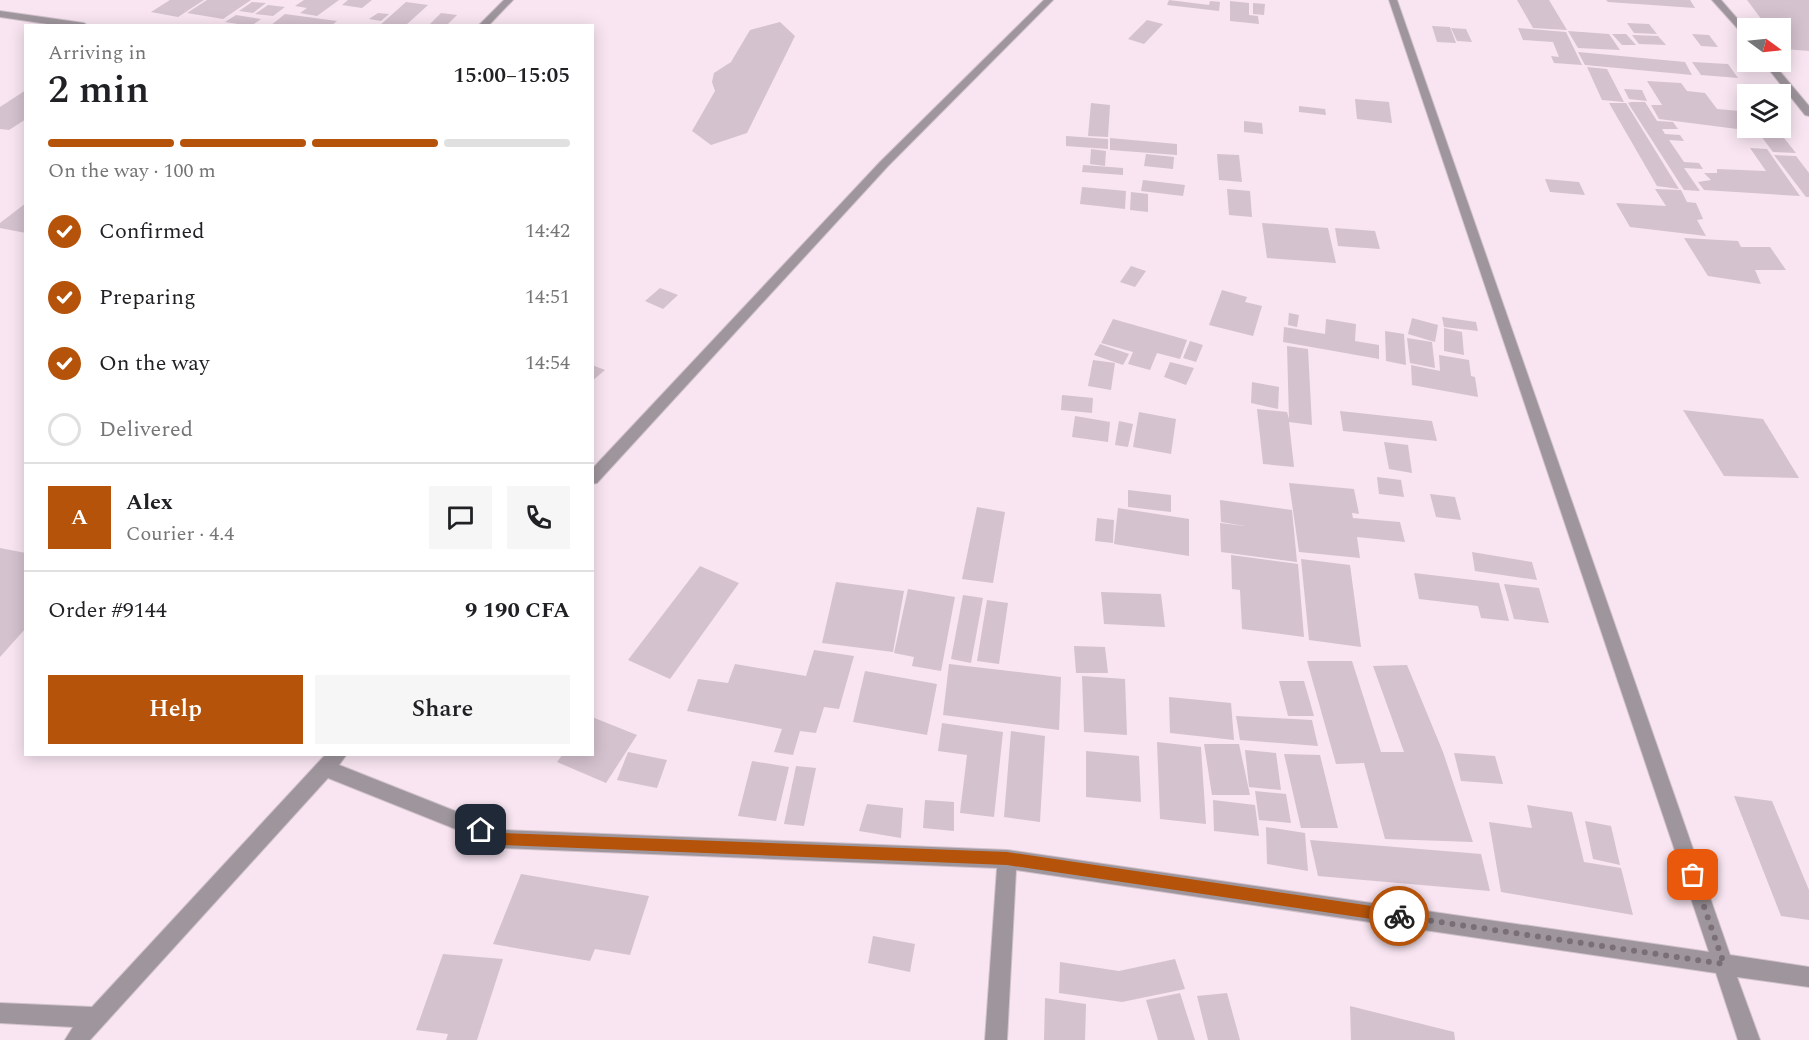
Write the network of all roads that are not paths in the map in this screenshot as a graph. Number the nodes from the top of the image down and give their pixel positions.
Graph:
1 (509, 0) edge
2 (1049, 0) edge
3 (1393, 0) edge
4 (1716, 0) edge
5 (0, 14) edge
6 (70, 24) edge
7 (484, 24) edge
8 (1737, 24) edge
9 (1775, 72) edge
10 (1809, 113) edge
11 (594, 477) edge
12 (331, 761) edge
13 (1007, 859) junction
14 (1724, 964) junction
15 (1809, 977) edge
16 (0, 1012) edge
17 (97, 1018) junction
18 (76, 1040) edge
19 (996, 1040) edge
20 (1749, 1040) edge

1 - 7 street
2 - 11 street
3 - 14 street
4 - 8 street
5 - 6 street
9 - 10 street
12 - 13 street
12 - 17 street
13 - 14 street
13 - 19 street
14 - 15 street
14 - 20 street
16 - 17 street
17 - 18 street

